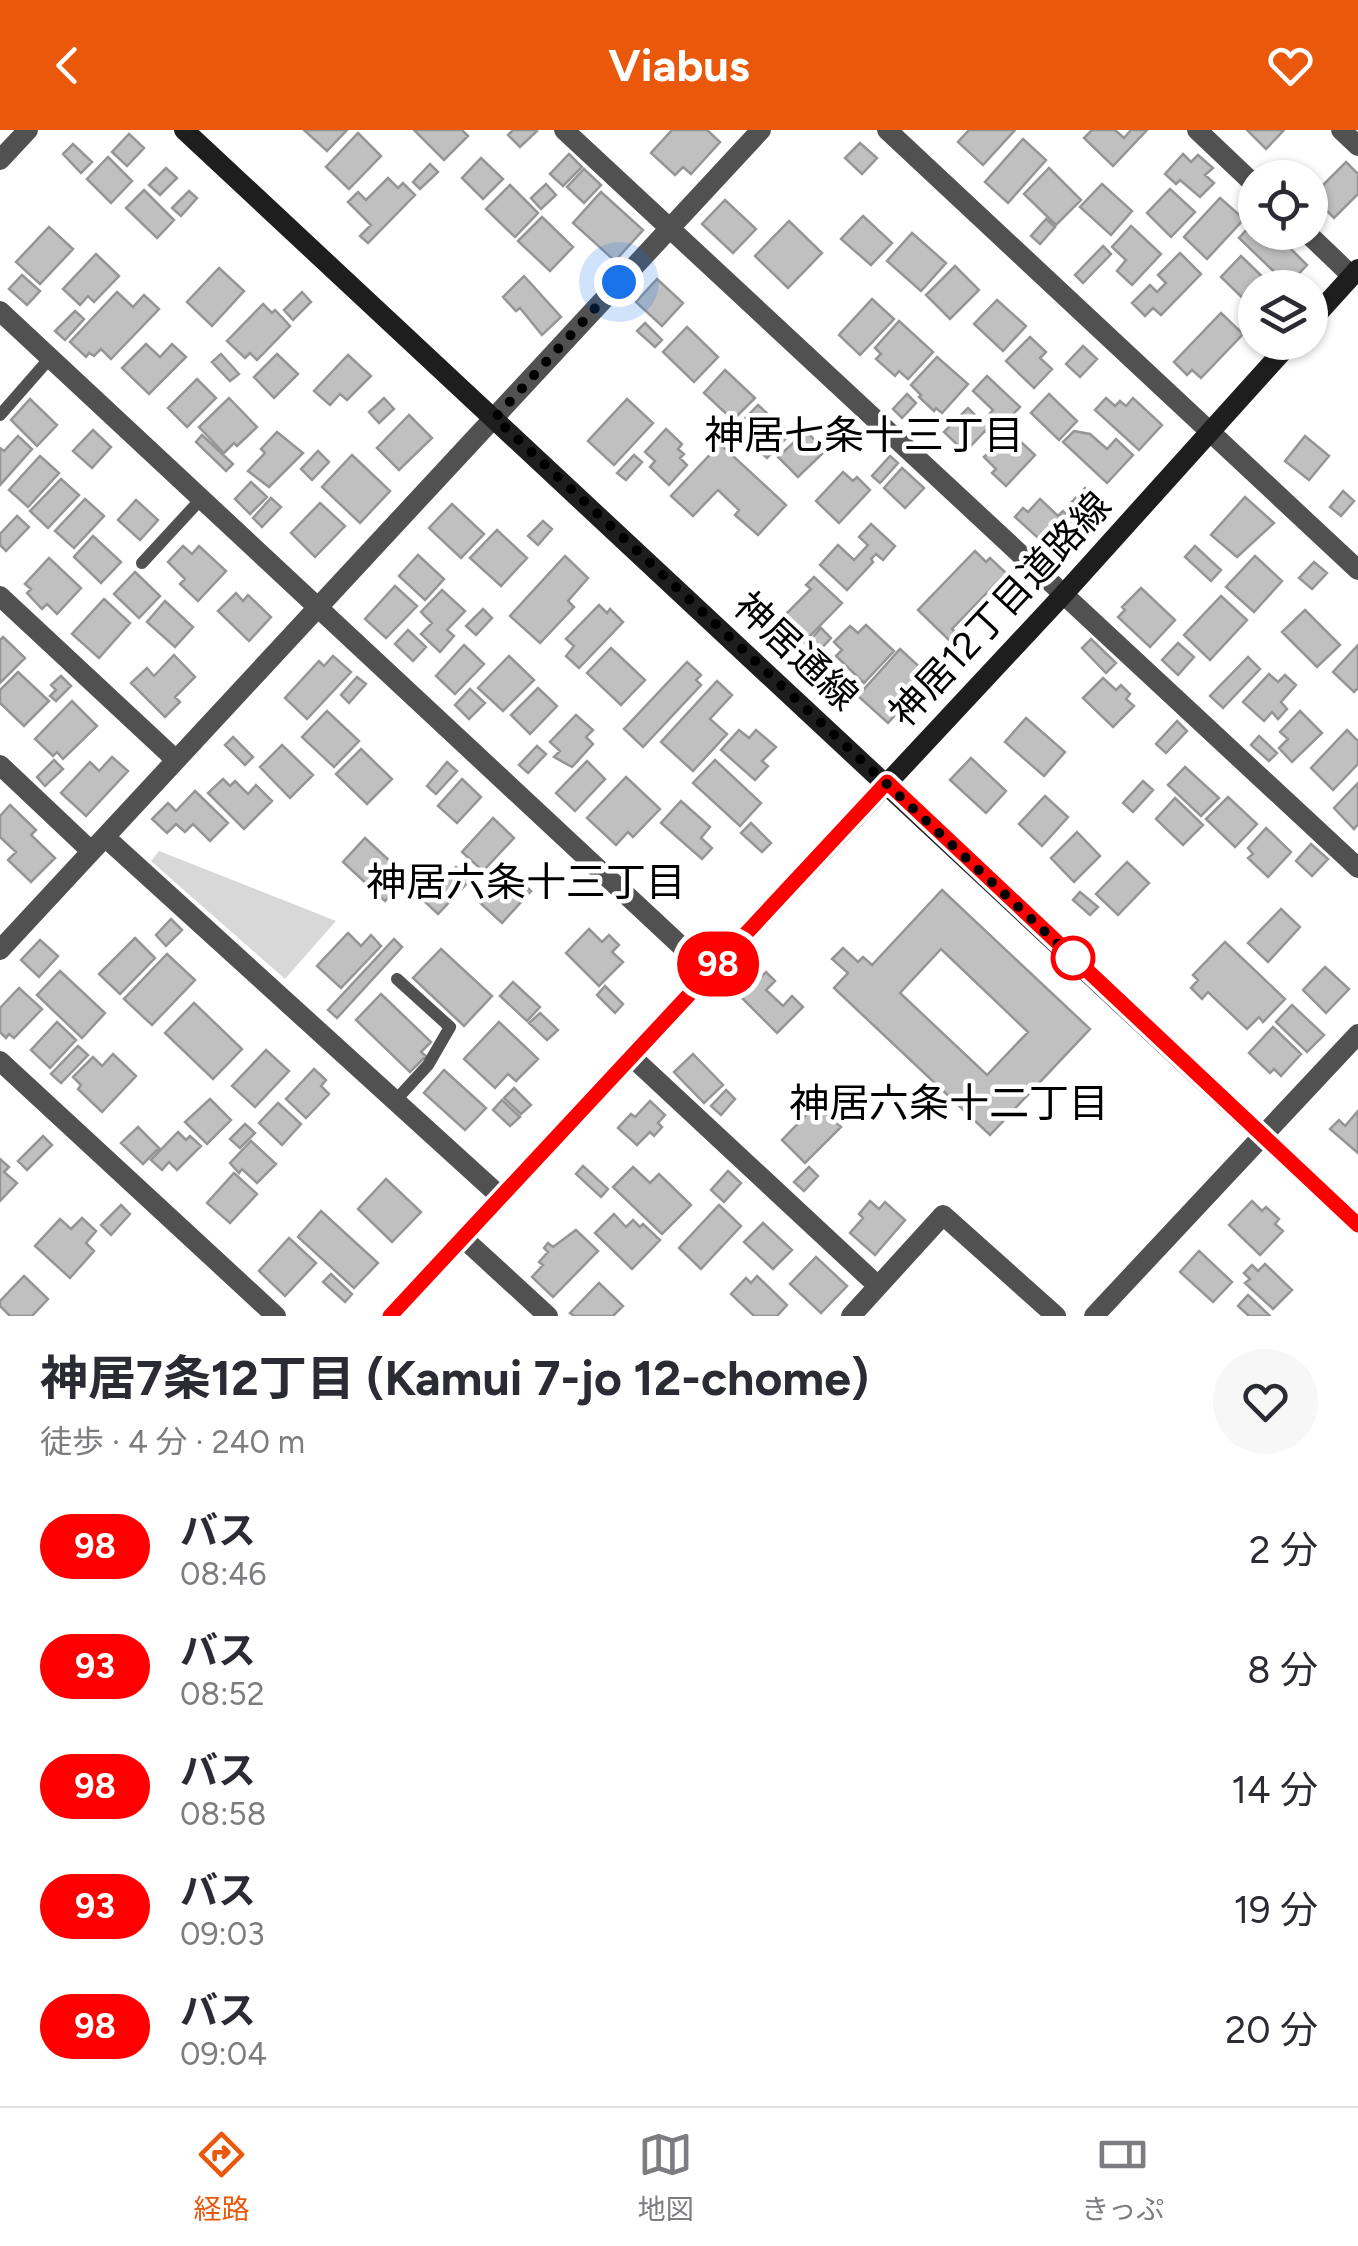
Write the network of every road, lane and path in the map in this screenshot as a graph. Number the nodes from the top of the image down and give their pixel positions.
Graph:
1 (28, 130) edge
2 (184, 130) edge
3 (564, 130) edge
4 (761, 130) edge
5 (887, 130) edge
6 (1197, 130) edge
7 (1341, 130) edge
8 (1358, 146) edge
9 (0, 160) edge
10 (1238, 169) edge
11 (668, 227) junction
12 (1328, 250) edge
13 (1355, 273) edge
14 (1328, 302) edge
15 (0, 310) edge
16 (50, 358) junction
17 (1275, 360) edge
18 (0, 415) edge
19 (495, 418) junction
20 (1209, 432) junction
21 (202, 499) junction
22 (142, 563) dead end
23 (1358, 570) edge
24 (0, 596) edge
25 (1062, 596) junction
26 (318, 608) junction
27 (176, 760) junction
28 (0, 764) edge
29 (887, 782) junction
30 (98, 844) junction
31 (1358, 868) edge
32 (0, 950) edge
33 (710, 972) junction
34 (397, 979) dead end
35 (1358, 1034) edge
36 (632, 1057) junction
37 (0, 1061) edge
38 (395, 1101) junction
39 (1263, 1136) junction
40 (501, 1197) junction
41 (1358, 1225) edge
42 (462, 1238) junction
43 (878, 1286) junction
44 (276, 1316) edge
45 (390, 1316) edge
46 (548, 1316) edge
47 (850, 1316) edge
48 (1056, 1316) edge
49 (1094, 1316) edge

1 - 9 street
2 - 19 street, 神居通線
3 - 11 street
4 - 11 street
5 - 20 street
6 - 10 street
7 - 8 street
11 - 19 street
11 - 25 street
12 - 13 street
13 - 14 street
15 - 16 street
16 - 18 lane
16 - 21 street
17 - 20 street, 神居12丁目道路線
19 - 26 street
19 - 29 street, 神居通線
20 - 23 street
20 - 25 street, 神居12丁目道路線
21 - 22 lane
21 - 26 street
24 - 27 street
25 - 29 street, 神居12丁目道路線
25 - 31 street
26 - 27 street
26 - 33 street
27 - 30 street
28 - 30 street
29 - 33 street, 神居12丁目道路線
29 - 39 street, 神居通線
30 - 32 street
30 - 38 street
33 - 36 street, 神居12丁目道路線
34 - 38 lane
35 - 39 street
36 - 40 street, 神居12丁目道路線
36 - 43 street
37 - 44 street
38 - 40 street
39 - 41 street, 神居通線
39 - 49 street
40 - 42 street, 神居12丁目道路線
42 - 45 street, 神居12丁目道路線
42 - 46 street
43 - 47 street
43 - 48 street

